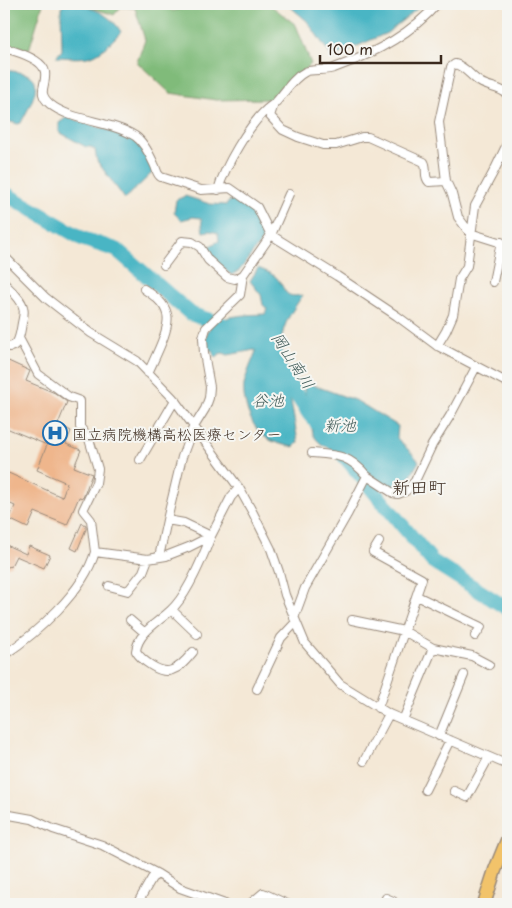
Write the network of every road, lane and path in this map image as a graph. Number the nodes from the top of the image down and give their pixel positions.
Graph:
1 (437, 4) edge
2 (4, 48) edge
3 (508, 95) edge
4 (274, 104) junction
5 (508, 142) edge
6 (446, 181) junction
7 (218, 190) junction
8 (289, 194) dead end
9 (470, 233) junction
10 (271, 236) junction
11 (504, 244) edge
12 (4, 256) edge
13 (164, 264) dead end
14 (12, 265) junction
15 (4, 271) edge
16 (242, 275) junction
17 (493, 282) dead end
18 (4, 283) edge
19 (144, 289) dead end
20 (20, 340) junction
21 (4, 346) edge
22 (437, 346) junction
23 (476, 367) junction
24 (148, 373) junction
25 (508, 383) edge
26 (174, 400) junction
27 (194, 427) junction
28 (312, 454) dead end
29 (140, 460) dead end
30 (368, 476) junction
31 (239, 488) junction
32 (166, 520) junction
33 (212, 536) junction
34 (380, 542) dead end
35 (95, 552) junction
36 (159, 557) junction
37 (148, 560) junction
38 (109, 586) dead end
39 (417, 596) junction
40 (172, 610) junction
41 (130, 620) dead end
42 (295, 620) junction
43 (352, 620) dead end
44 (404, 631) junction
45 (145, 633) junction
46 (197, 634) dead end
47 (475, 636) dead end
48 (433, 648) junction
49 (193, 652) dead end
50 (4, 655) edge
51 (489, 665) dead end
52 (464, 675) dead end
53 (257, 689) dead end
54 (378, 708) junction
55 (389, 714) junction
56 (403, 720) junction
57 (439, 736) junction
58 (450, 740) junction
59 (489, 757) junction
60 (364, 762) dead end
61 (508, 766) edge
62 (425, 790) dead end
63 (454, 792) dead end
64 (4, 814) edge
65 (507, 843) edge
66 (158, 874) junction
67 (393, 901) dead end
68 (138, 904) edge
69 (225, 904) edge
70 (250, 904) edge
71 (288, 904) edge
72 (383, 904) edge
73 (484, 904) edge

1 - 4 street
2 - 7 street
3 - 6 street
4 - 6 street
4 - 7 street
5 - 9 street
6 - 9 street
7 - 10 street
8 - 10 street
9 - 11 street
9 - 22 street
10 - 16 street
10 - 22 street
11 - 17 street
12 - 14 street
13 - 16 street
14 - 15 street
14 - 24 street
16 - 27 street
18 - 20 street
19 - 24 street
20 - 21 street
20 - 35 street
22 - 23 street
23 - 25 street
23 - 30 street
24 - 26 street
26 - 27 street
26 - 29 street
27 - 31 street
27 - 32 street
28 - 30 street
30 - 42 street
31 - 33 street
31 - 42 street
32 - 33 street
32 - 36 street
33 - 36 street
33 - 40 street
34 - 39 street
35 - 37 street
35 - 50 street
36 - 37 street
37 - 38 street
39 - 44 street
39 - 47 street
40 - 45 street
40 - 46 street
41 - 45 street
42 - 53 street
42 - 54 street
43 - 44 street
44 - 48 street
44 - 54 street
45 - 49 street
48 - 51 street
48 - 56 street
52 - 57 street
54 - 55 street
55 - 56 street
55 - 60 street
56 - 57 street
57 - 58 street
58 - 59 street
58 - 62 street
59 - 61 street
59 - 63 street
64 - 66 street
65 - 73 main road
66 - 68 street
66 - 69 street
67 - 72 street
70 - 71 street

